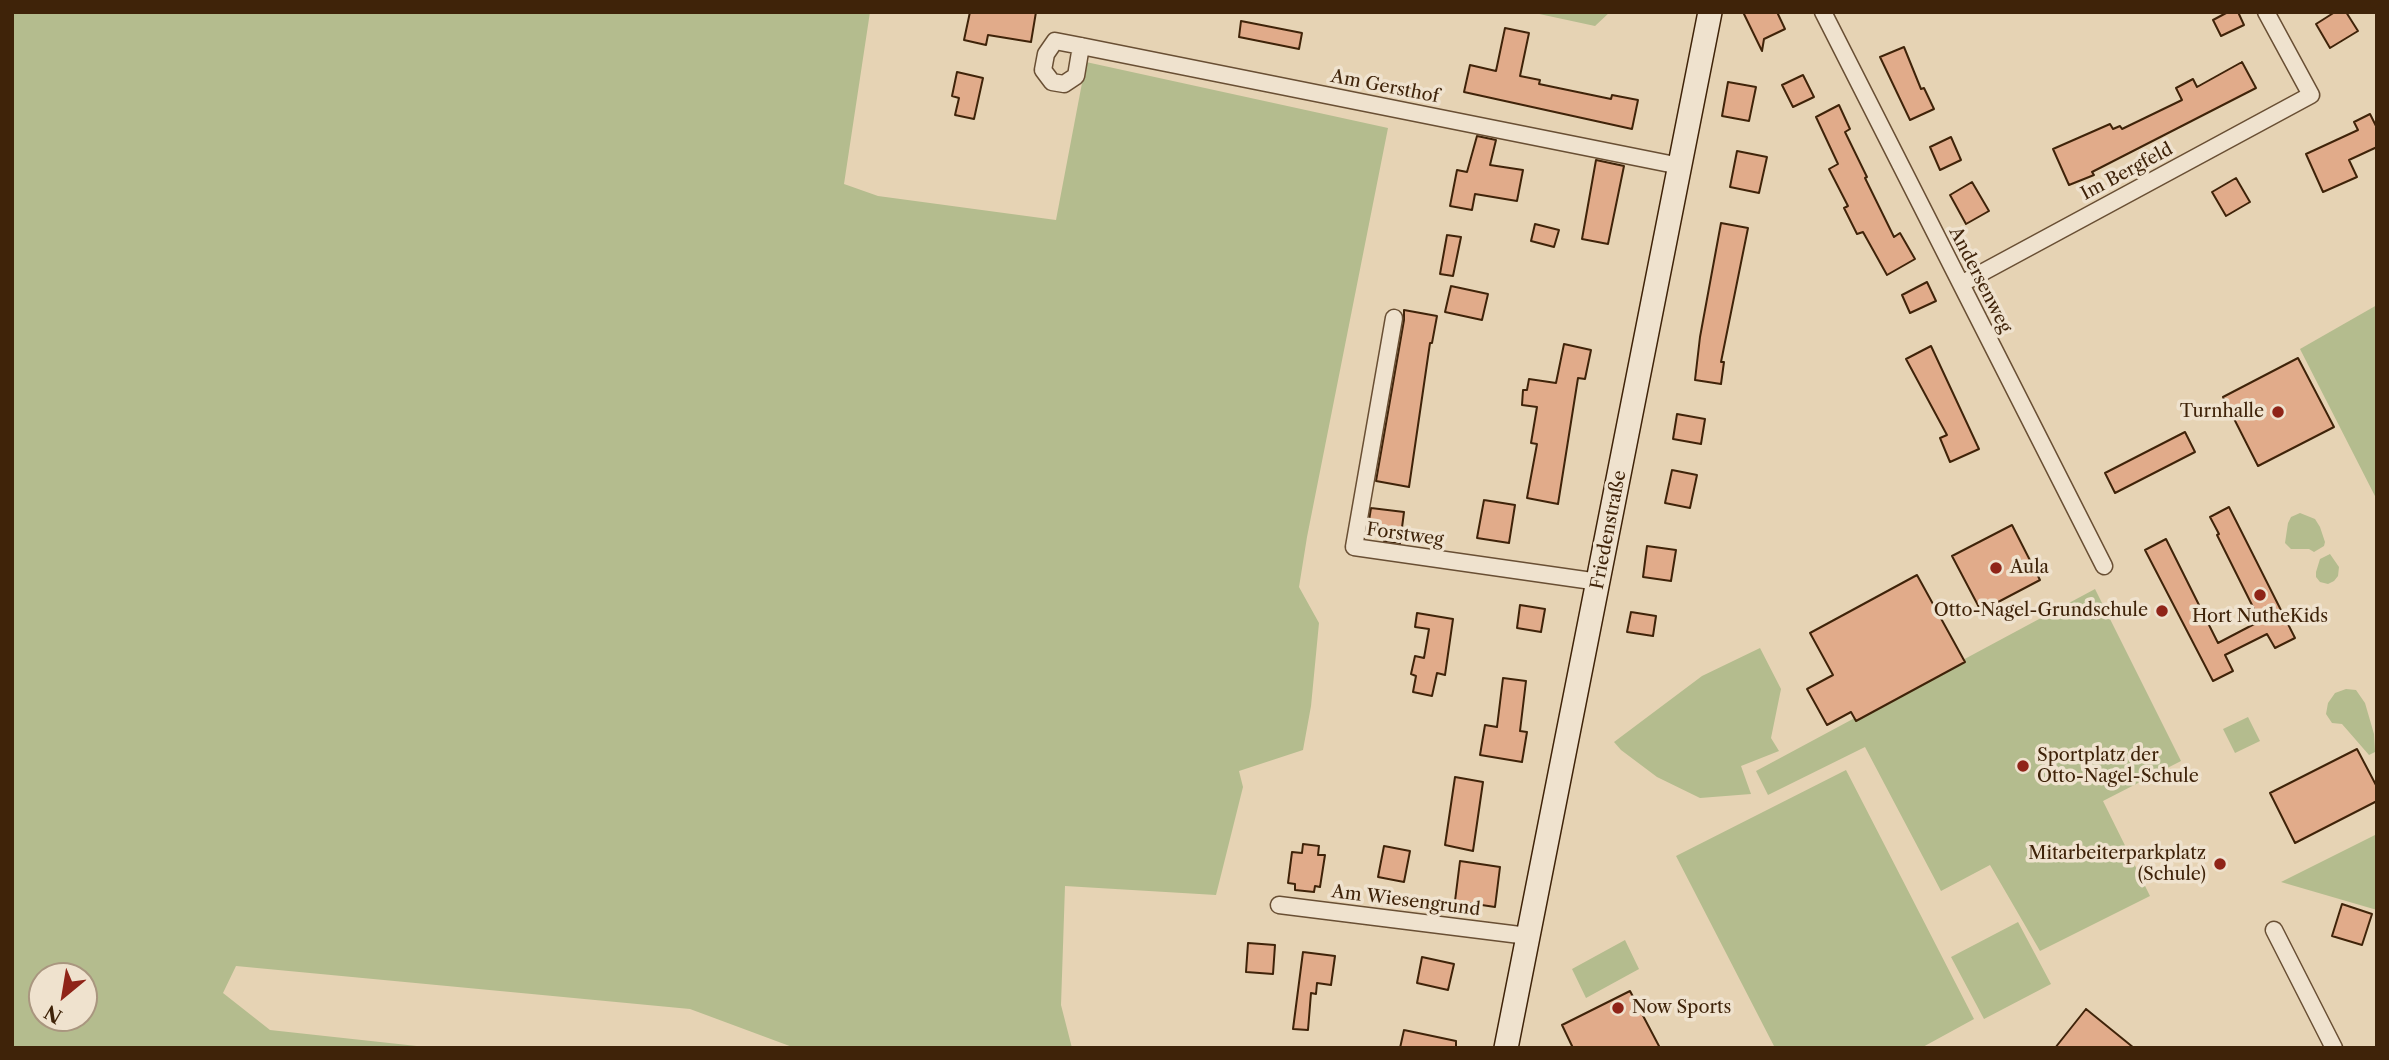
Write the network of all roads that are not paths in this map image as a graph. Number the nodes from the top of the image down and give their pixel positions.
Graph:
1 (1710, 12) edge
2 (1822, 12) edge
3 (2266, 12) edge
4 (1081, 46) dead end
5 (1680, 166) junction
6 (1961, 284) junction
7 (1394, 318) dead end
8 (2104, 566) dead end
9 (1600, 582) junction
10 (1279, 905) dead end
11 (2274, 930) dead end
12 (1528, 936) junction
13 (1506, 1048) edge
14 (2334, 1048) edge

1 - 5 main road, Friedenstraße
2 - 6 street, Andersenweg
3 - 6 street, Im Bergfeld
4 - 5 street, Am Gersthof
5 - 9 main road, Friedenstraße
6 - 8 street, Andersenweg
7 - 9 street, Forstweg
9 - 12 main road, Friedenstraße
10 - 12 street, Am Wiesengrund
11 - 14 street
12 - 13 main road, Friedenstraße

